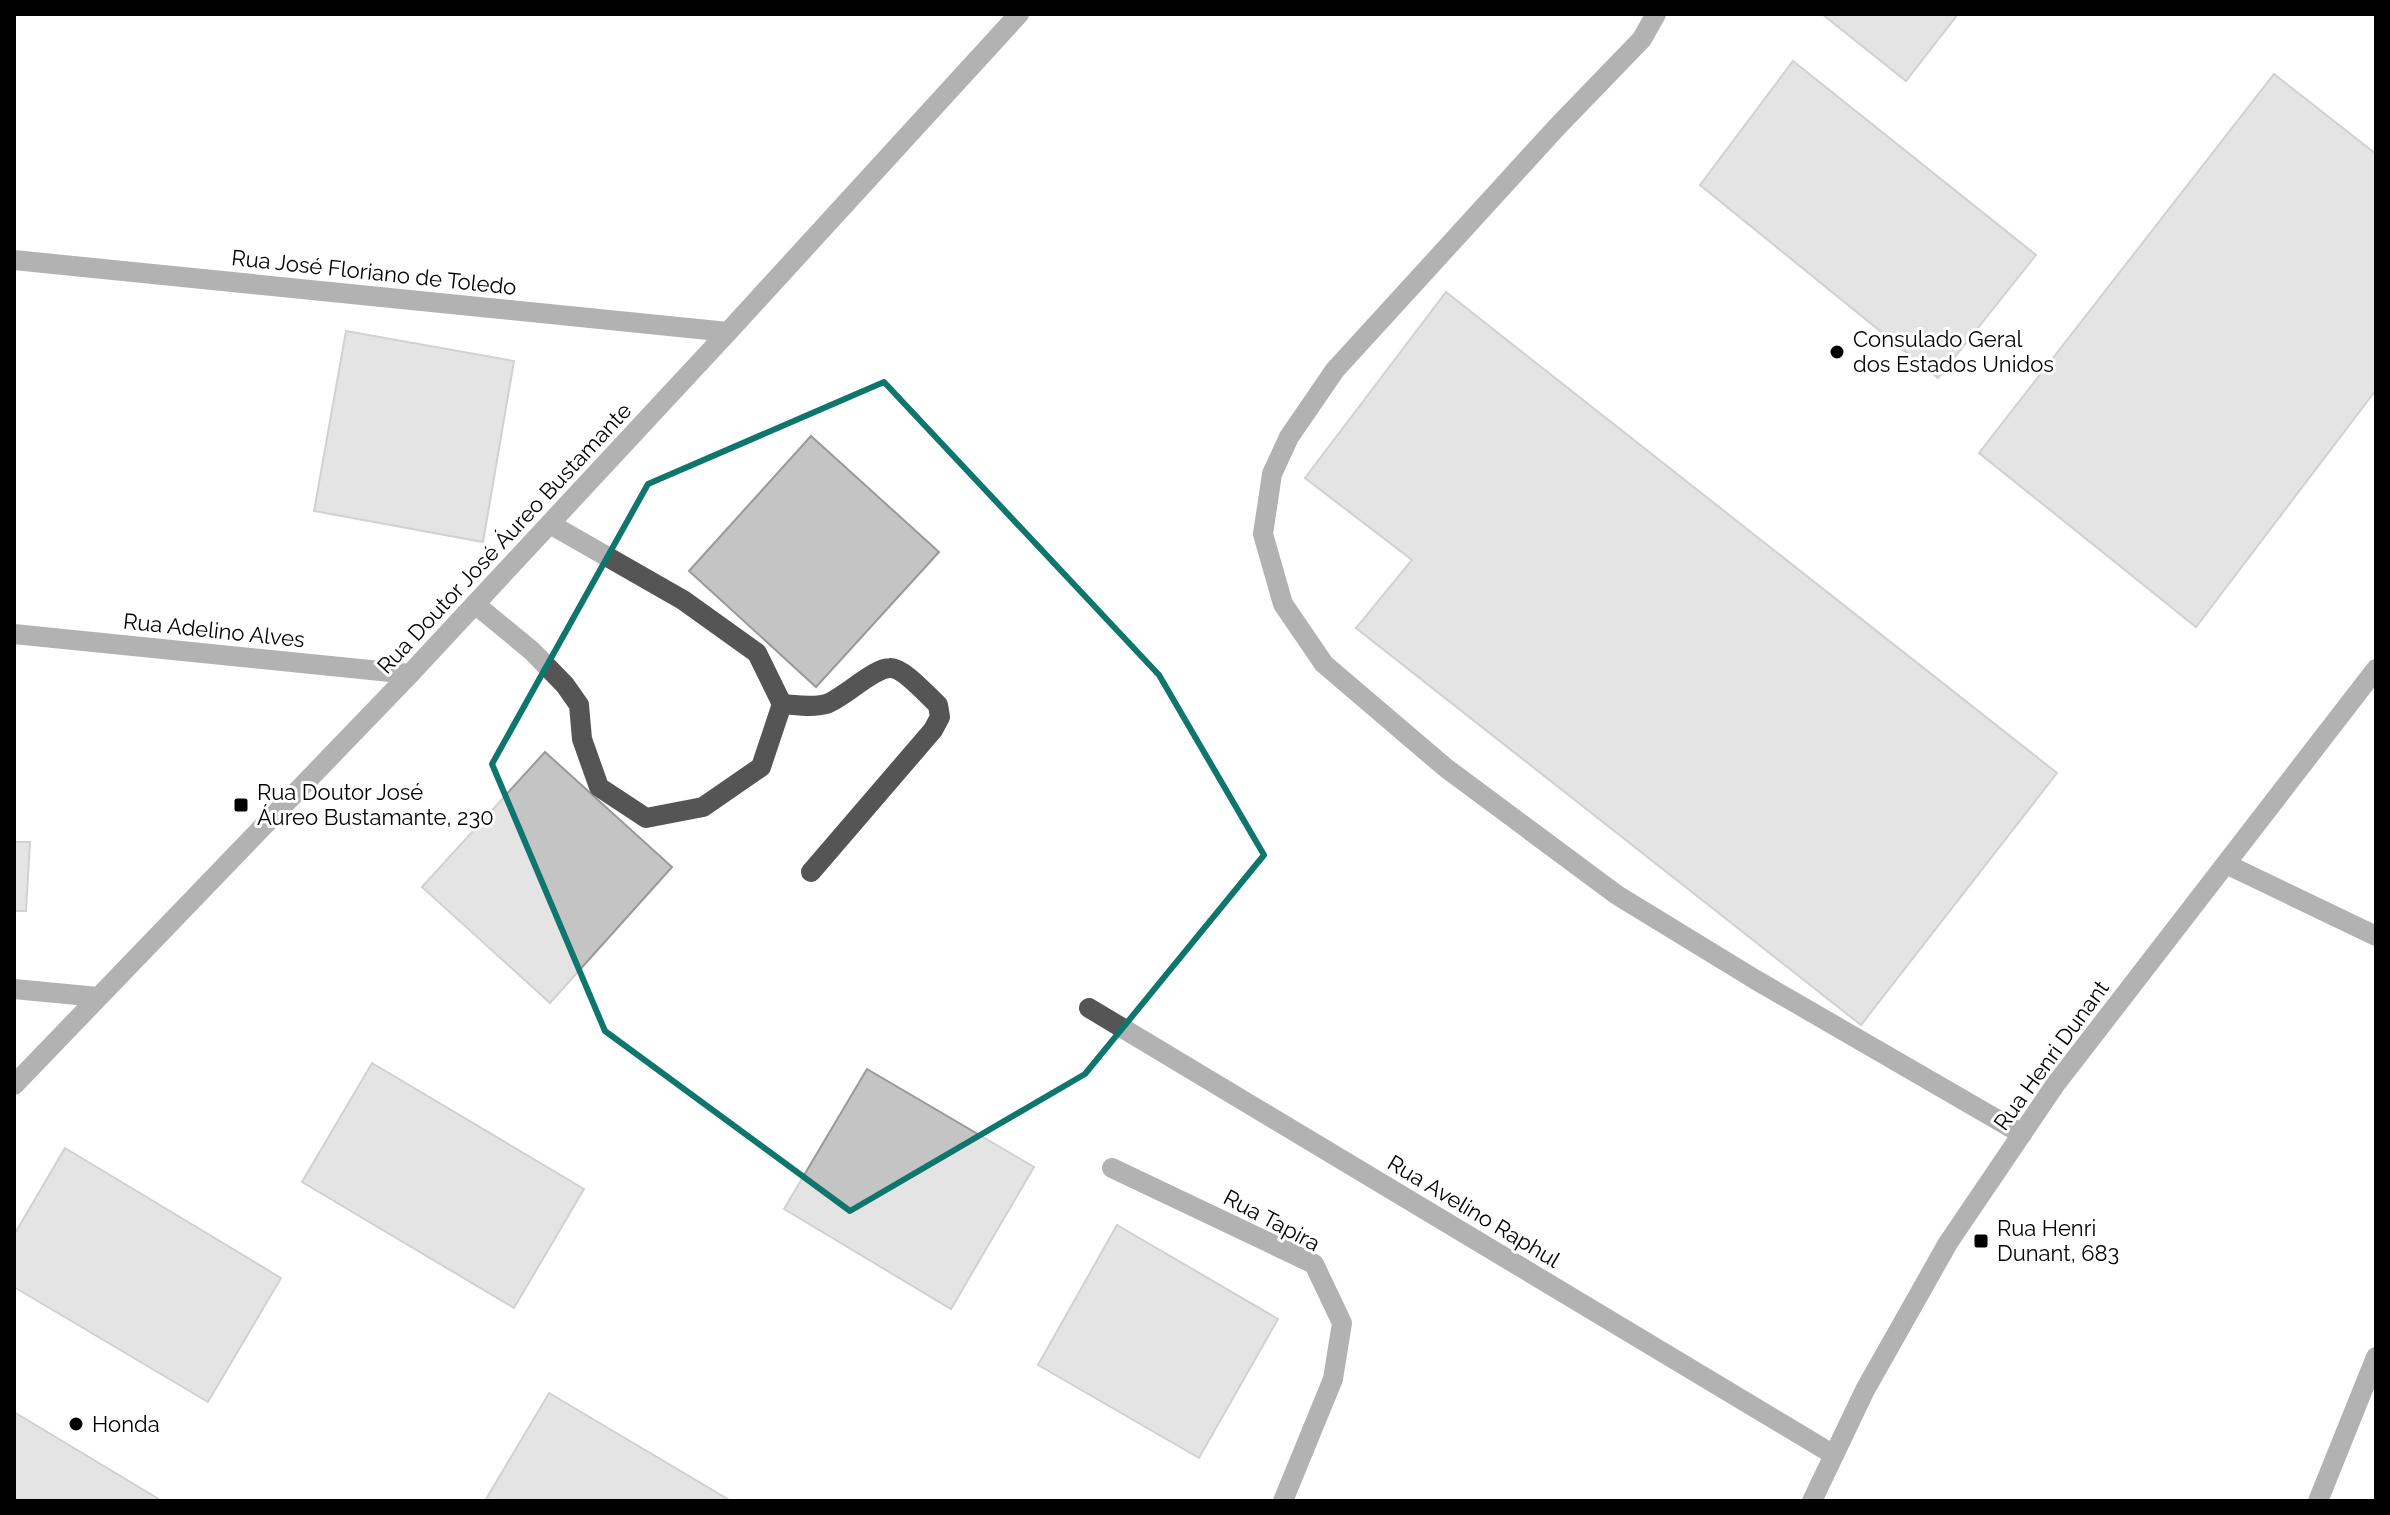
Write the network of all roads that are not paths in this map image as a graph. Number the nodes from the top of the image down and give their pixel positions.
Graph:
1 (1019, 14) edge
2 (1656, 14) edge
3 (14, 260) edge
4 (728, 332) junction
5 (550, 524) junction
6 (475, 604) junction
7 (14, 634) edge
8 (2376, 669) edge
9 (410, 674) junction
10 (782, 704) junction
11 (2226, 864) junction
12 (811, 872) dead end
13 (2376, 936) edge
14 (14, 989) edge
15 (98, 997) junction
16 (1089, 1008) dead end
17 (14, 1085) edge
18 (2022, 1134) junction
19 (1112, 1168) dead end
20 (2376, 1357) edge
21 (1834, 1455) junction
22 (1283, 1501) edge
23 (1812, 1501) edge
24 (2318, 1501) edge

1 - 4 street, Rua Doutor José Áureo Bustamante
2 - 18 street
3 - 4 street, Rua José Floriano de Toledo
4 - 5 street, Rua Doutor José Áureo Bustamante
5 - 6 street, Rua Doutor José Áureo Bustamante
5 - 10 street
6 - 9 street, Rua Doutor José Áureo Bustamante
6 - 10 street
7 - 9 street, Rua Adelino Alves
8 - 11 street, Rua Henri Dunant
9 - 15 street, Rua Doutor José Áureo Bustamante
10 - 12 street
11 - 13 street
11 - 18 street, Rua Henri Dunant
14 - 15 street
15 - 17 street, Rua Doutor José Áureo Bustamante
16 - 21 street, Rua Avelino Raphul
18 - 21 street, Rua Henri Dunant
19 - 22 street, Rua Tapira
20 - 24 street
21 - 23 street, Rua Henri Dunant

